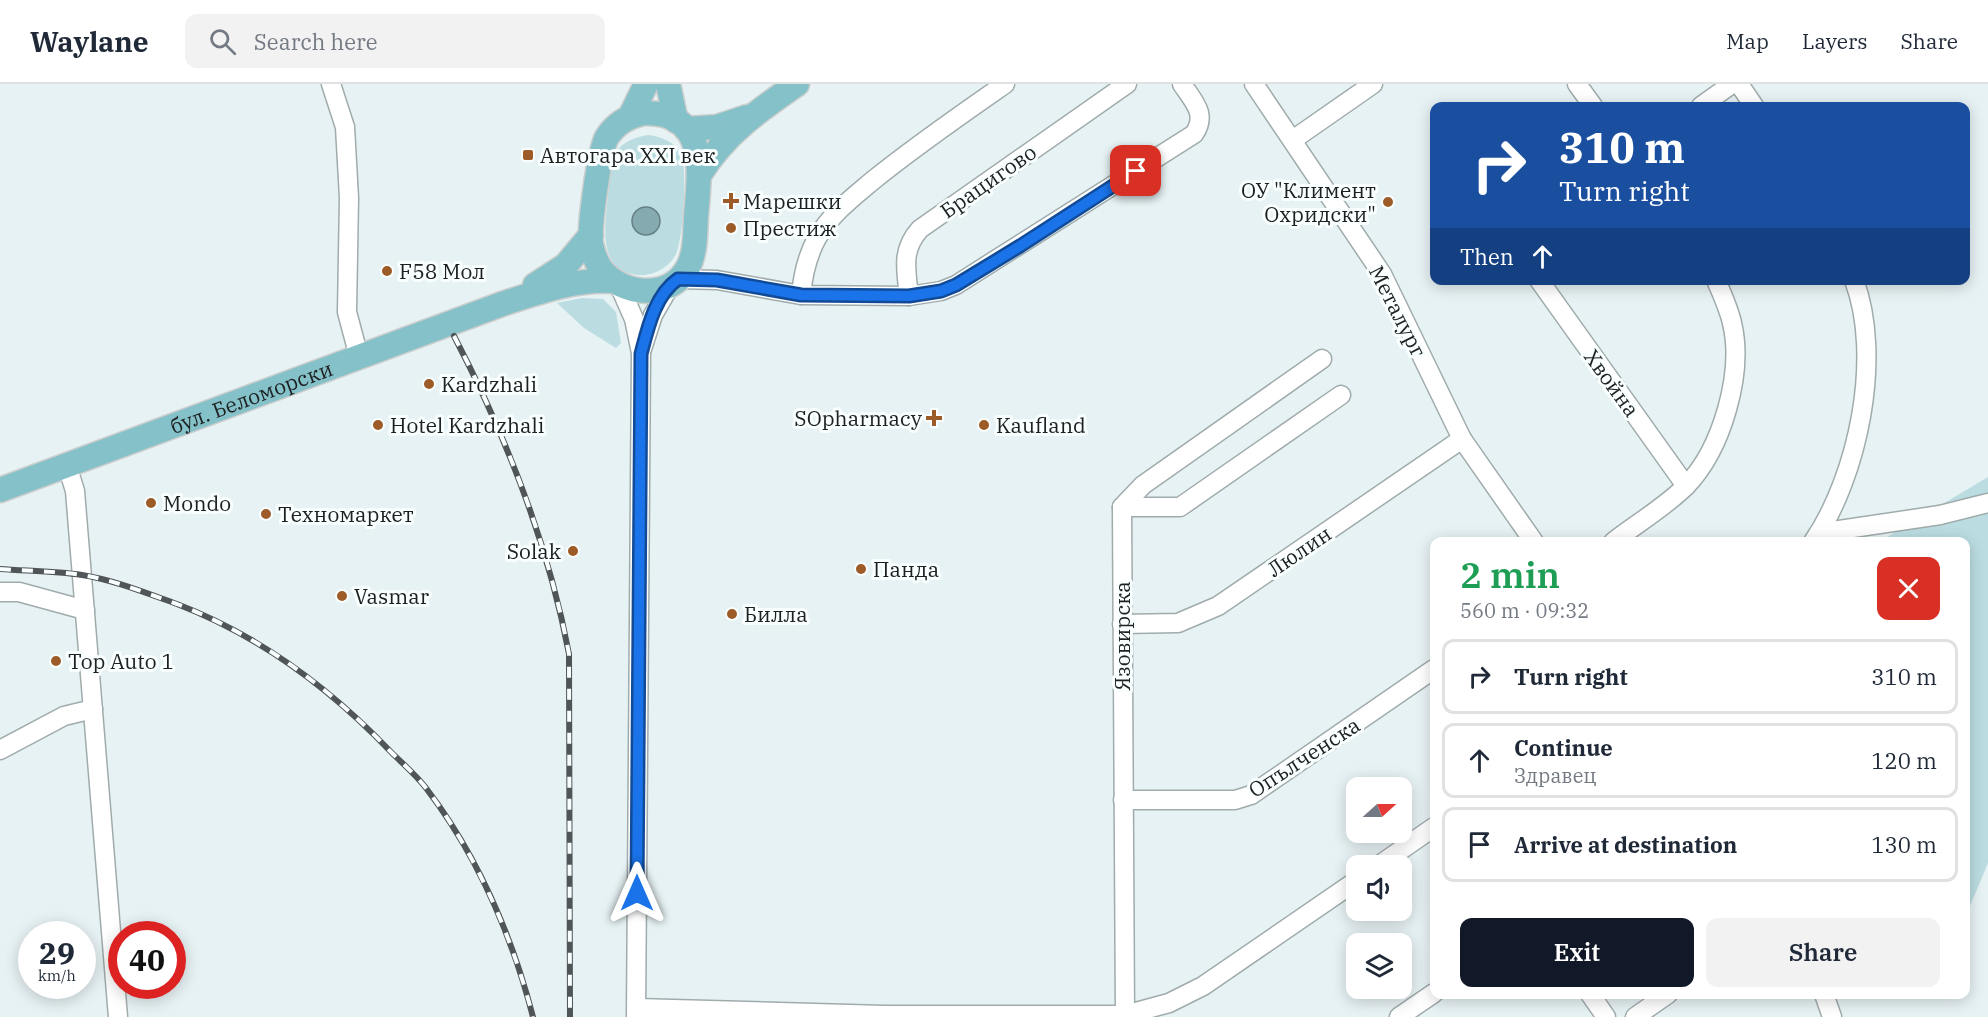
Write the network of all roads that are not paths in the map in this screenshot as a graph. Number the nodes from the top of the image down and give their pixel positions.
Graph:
1 (331, 84) edge
2 (646, 84) edge
3 (668, 84) edge
4 (797, 84) edge
5 (1005, 84) edge
6 (1127, 84) edge
7 (1182, 84) edge
8 (1254, 84) edge
9 (1372, 84) edge
10 (1577, 84) edge
11 (1732, 84) edge
12 (1739, 84) edge
13 (1590, 102) edge
14 (1707, 102) edge
15 (1751, 102) edge
16 (630, 117) junction
17 (750, 117) junction
18 (681, 125) junction
19 (1294, 139) junction
20 (700, 174) junction
21 (591, 235) junction
22 (691, 257) junction
23 (717, 280) junction
24 (675, 281) junction
25 (616, 283) junction
26 (1543, 285) edge
27 (1718, 285) edge
28 (1855, 285) edge
29 (801, 295) junction
30 (916, 295) junction
31 (502, 304) junction
32 (641, 354) junction
33 (359, 357) junction
34 (1322, 359) dead end
35 (1341, 395) dead end
36 (1462, 439) junction
37 (67, 465) junction
38 (1686, 486) junction
39 (0, 490) edge
40 (1988, 502) edge
41 (1122, 507) junction
42 (1531, 537) edge
43 (1620, 537) edge
44 (1817, 537) edge
45 (1822, 537) edge
46 (0, 592) edge
47 (85, 610) junction
48 (1122, 624) junction
49 (1430, 672) edge
50 (93, 709) junction
51 (0, 750) edge
52 (1123, 800) junction
53 (1430, 830) edge
54 (1394, 855) edge
55 (1346, 888) edge
56 (1430, 996) edge
57 (1593, 999) edge
58 (1661, 999) edge
59 (1826, 999) edge
60 (637, 1012) edge
61 (1114, 1016) edge
62 (118, 1017) edge
63 (1400, 1017) edge
64 (1606, 1017) edge
65 (1635, 1017) edge
66 (1832, 1017) edge

1 - 33 street
2 - 16 main road
3 - 18 main road
4 - 17 main road
5 - 29 street
6 - 30 street, Брацигово
7 - 30 street
8 - 19 street, Металург
9 - 19 street
10 - 13 street
11 - 14 street
12 - 15 street
16 - 18 main road
16 - 21 main road
17 - 18 main road
17 - 20 main road
18 - 20 main road
19 - 36 street, Металург
20 - 22 main road
21 - 25 main road
21 - 31 main road, бул. Беломорски
22 - 23 street
22 - 24 main road
23 - 24 street
23 - 29 street
24 - 25 main road
24 - 32 street
25 - 31 main road, бул. Беломорски
25 - 32 street
26 - 38 street, Хвойна
27 - 38 street
28 - 44 street
29 - 30 street
31 - 33 main road, бул. Беломорски
32 - 60 street
33 - 37 main road, бул. Беломорски
34 - 41 street
35 - 41 street
36 - 42 street, Металург
36 - 48 street, Люлин
37 - 39 main road, бул. Беломорски
37 - 47 street
38 - 43 street
40 - 45 street
41 - 48 street, Язовирска
46 - 47 street
47 - 50 street
48 - 52 street, Язовирска
49 - 52 street, Опълченска
50 - 51 street
50 - 62 street
52 - 61 street, Язовирска
53 - 54 street
55 - 61 street
56 - 63 street
57 - 64 street
58 - 65 street
59 - 66 street
60 - 61 street

